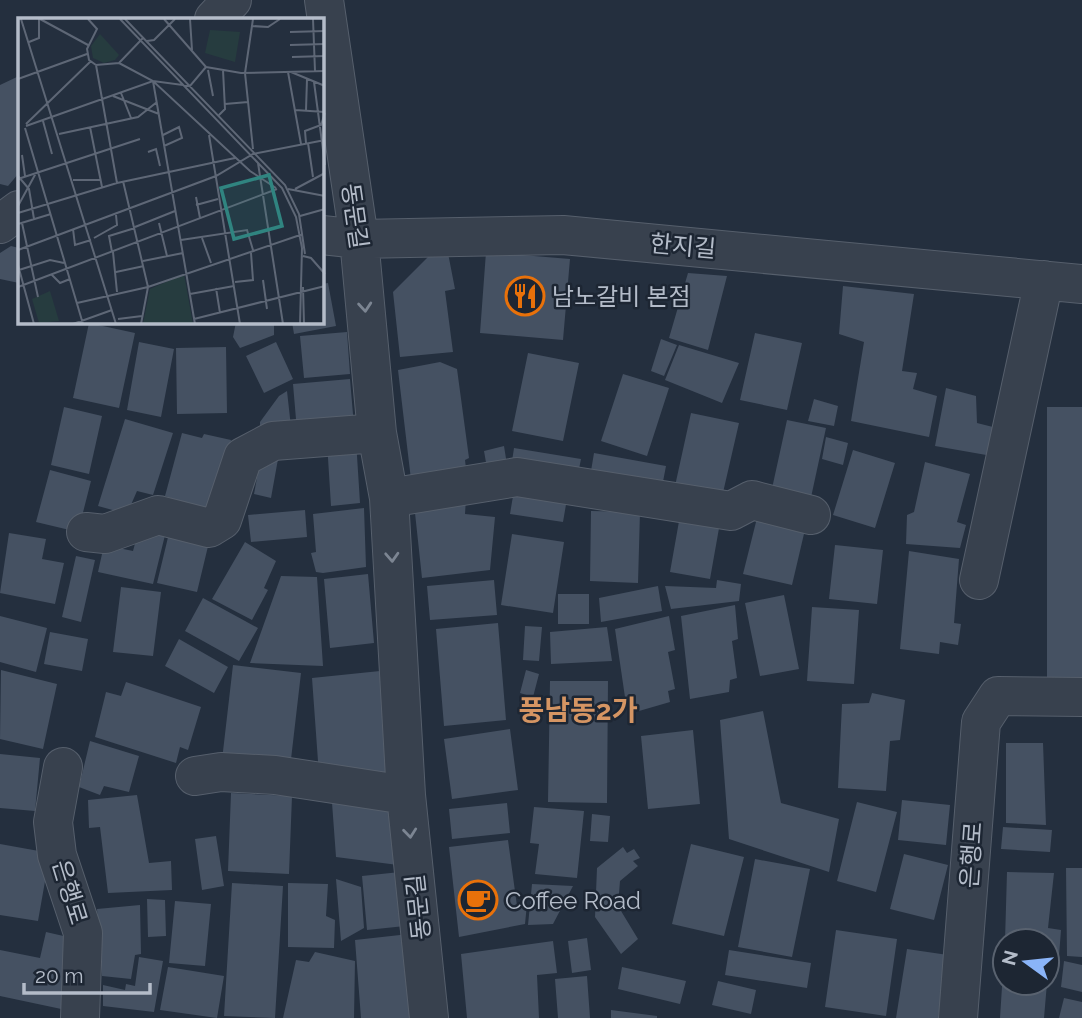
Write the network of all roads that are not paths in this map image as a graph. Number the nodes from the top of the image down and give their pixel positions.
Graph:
1 (232, 0) edge
2 (324, 0) edge
3 (215, 18) edge
4 (0, 207) edge
5 (18, 210) edge
6 (18, 211) edge
7 (0, 224) edge
8 (324, 235) edge
9 (359, 239) junction
10 (1044, 280) junction
11 (1082, 284) edge
12 (377, 433) junction
13 (388, 498) junction
14 (811, 515) dead end
15 (86, 532) dead end
16 (979, 580) dead end
17 (1082, 697) edge
18 (63, 766) dead end
19 (195, 776) dead end
20 (406, 795) junction
21 (79, 1018) edge
22 (429, 1018) edge
23 (958, 1018) edge

1 - 3 street
2 - 9 street, 동문길
4 - 5 street
6 - 7 street
8 - 9 street, 한지길
9 - 10 street, 한지길
9 -> 12 street, 동문길
10 - 11 street, 한지길
10 - 16 street
12 - 13 street, 동문길
12 - 15 street
13 - 14 street
13 -> 20 street, 동문길
17 - 23 street, 은행로
18 - 21 street, 은행로
19 - 20 street
20 -> 22 street, 동문길

